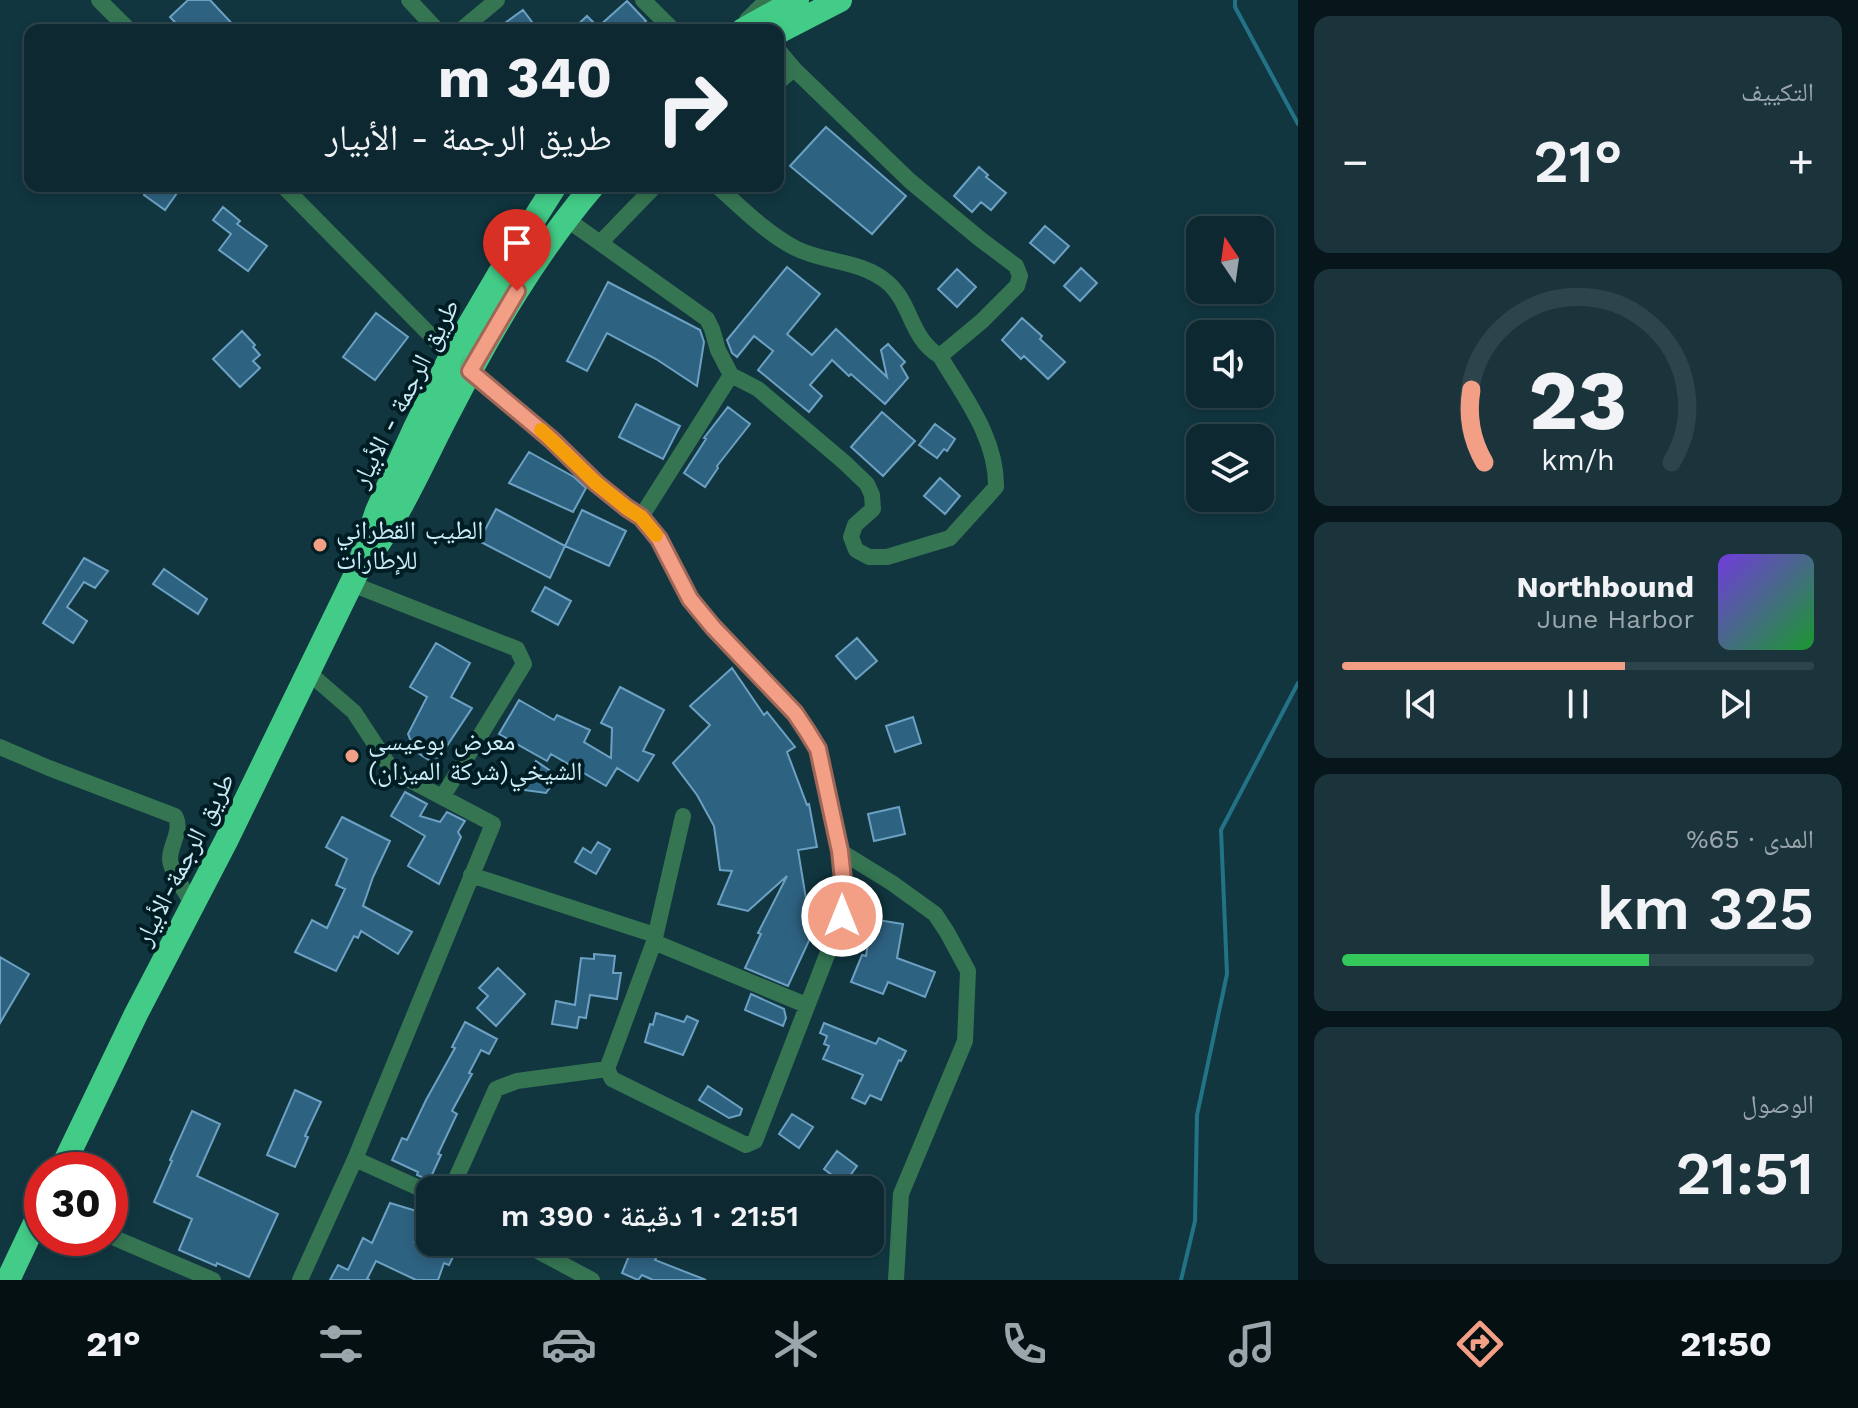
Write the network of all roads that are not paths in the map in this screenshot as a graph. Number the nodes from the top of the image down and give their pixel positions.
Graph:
1 (99, 0) edge
2 (409, 0) edge
3 (497, 0) edge
4 (643, 0) edge
5 (767, 0) edge
6 (797, 0) edge
7 (840, 0) edge
8 (123, 24) edge
9 (431, 24) edge
10 (468, 24) edge
11 (667, 24) edge
12 (745, 24) edge
13 (751, 24) edge
14 (784, 29) edge
15 (784, 57) edge
16 (794, 69) junction
17 (784, 77) edge
18 (289, 192) edge
19 (551, 192) edge
20 (588, 192) edge
21 (649, 192) edge
22 (724, 192) edge
23 (565, 218) junction
24 (600, 243) junction
25 (940, 356) junction
26 (461, 363) junction
27 (731, 375) junction
28 (641, 517) junction
29 (354, 578) junction
30 (308, 672) junction
31 (0, 747) edge
32 (443, 796) junction
33 (683, 816) dead end
34 (840, 851) junction
35 (471, 875) junction
36 (193, 905) junction
37 (654, 938) junction
38 (806, 1005) junction
39 (607, 1069) junction
40 (70, 1152) edge
41 (355, 1159) junction
42 (457, 1176) edge
43 (416, 1187) edge
44 (128, 1244) edge
45 (24, 1246) edge
46 (547, 1256) edge
47 (8, 1280) edge
48 (213, 1280) edge
49 (300, 1280) edge
50 (592, 1280) edge
51 (896, 1280) edge

1 - 8 street
2 - 9 street
3 - 10 street
4 - 11 street
5 - 12 street
6 - 13 highway
7 - 14 highway
15 - 16 street
16 - 17 street
16 - 25 street
18 - 26 street
19 - 26 highway, طريق الرجمة - الأبيار
20 - 23 highway, طريق الرجمة - الأبيار
21 - 24 street
22 - 25 street
23 - 24 street
23 - 26 highway, طريق الرجمة - الأبيار
24 - 27 street
25 - 27 street
26 - 28 street
26 - 29 highway, طريق الرجمة - الأبيار
27 - 28 street
28 - 34 street
29 - 30 highway, طريق الرجمة-الأبيار
29 - 32 street
30 - 32 street
30 - 36 highway, طريق الرجمة-الأبيار
31 - 36 street
32 - 35 street
33 - 37 street
34 - 38 street
34 - 51 street
35 - 37 street
35 - 41 street
36 - 40 highway, طريق الرجمة-الأبيار
37 - 38 street
37 - 39 street
38 - 39 street
39 - 42 street
41 - 43 street
41 - 49 street
44 - 48 street
45 - 47 highway
46 - 50 street

